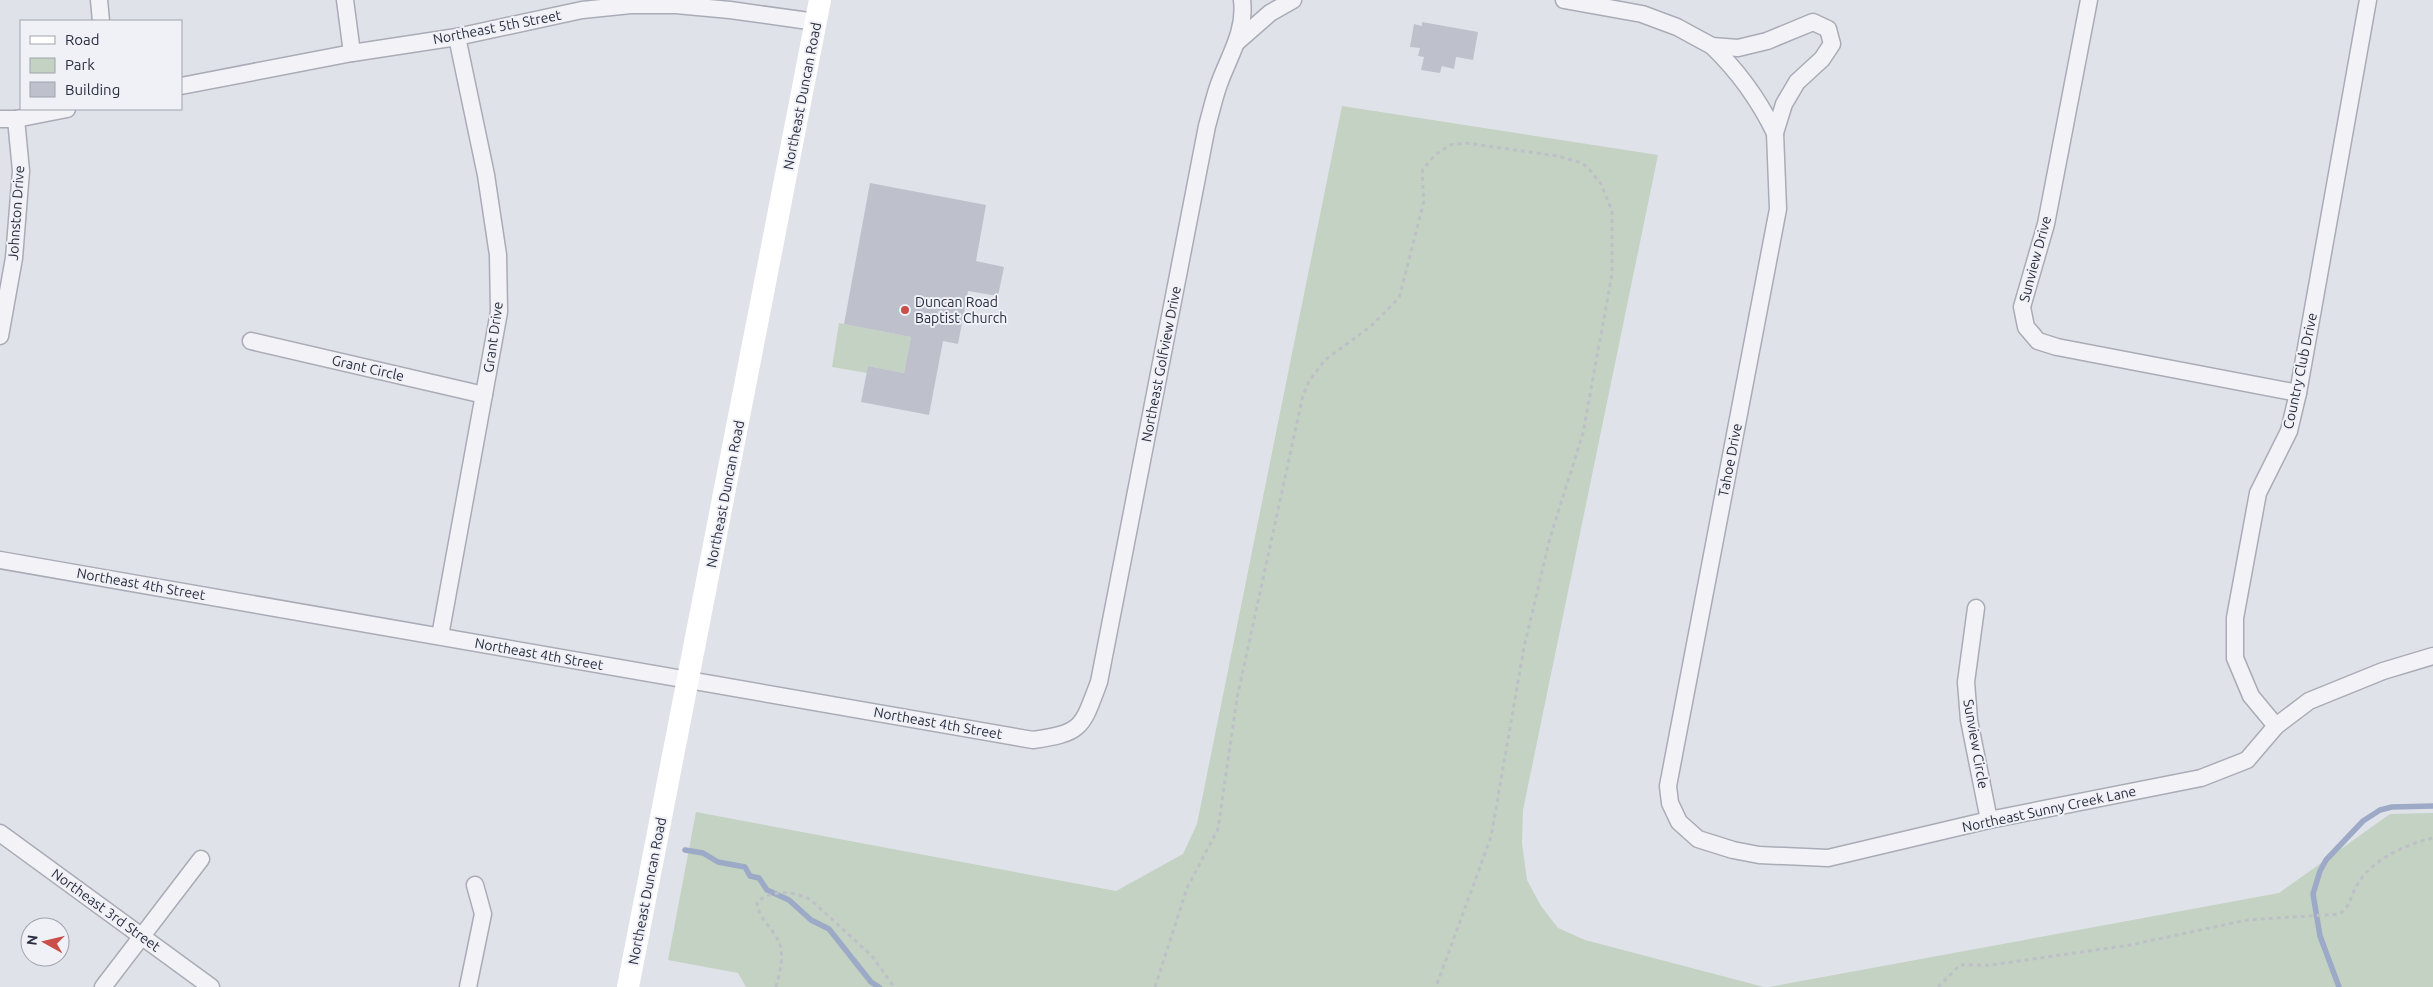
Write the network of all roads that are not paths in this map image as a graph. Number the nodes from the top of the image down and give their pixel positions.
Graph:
1 (99, 0) edge
2 (345, 0) edge
3 (820, 0) edge
4 (1242, 0) edge
5 (1293, 0) edge
6 (1564, 0) edge
7 (2089, 0) edge
8 (2368, 0) edge
9 (581, 5) edge
10 (101, 20) edge
11 (816, 22) junction
12 (457, 37) junction
13 (1237, 42) junction
14 (1712, 46) junction
15 (352, 52) junction
16 (182, 86) edge
17 (60, 110) edge
18 (8, 119) edge
19 (1775, 134) junction
20 (0, 336) edge
21 (251, 341) dead end
22 (2298, 393) junction
23 (484, 395) junction
24 (0, 560) edge
25 (1976, 608) dead end
26 (440, 636) junction
27 (2433, 656) edge
28 (687, 681) junction
29 (2276, 726) junction
30 (1077, 727) joint
31 (1668, 786) joint
32 (1990, 820) junction
33 (0, 833) edge
34 (201, 860) dead end
35 (475, 885) dead end
36 (141, 936) junction
37 (103, 987) edge
38 (211, 987) edge
39 (468, 987) edge
40 (628, 987) edge

1 - 10 street
2 - 15 street
3 - 11 street, Northeast Duncan Road
4 - 13 street, Northeast Golfview Drive
5 - 13 street
6 - 14 street
7 - 22 street, Sunview Drive
8 - 22 street, Country Club Drive
9 - 11 street, Northeast 5th Street
9 - 12 street, Northeast 5th Street
11 - 28 street, Northeast Duncan Road
12 - 15 street, Northeast 5th Street
12 - 23 street, Grant Drive
13 - 30 street, Northeast Golfview Drive
14 - 19 street, Tahoe Drive
14 - 19 street, Tahoe Drive
15 - 16 street, Northeast 5th Street
17 - 18 street
18 - 20 street, Johnston Drive
19 - 31 street, Tahoe Drive
21 - 23 street, Grant Circle
22 - 29 street, Country Club Drive
23 - 26 street, Grant Drive
24 - 26 street, Northeast 4th Street
25 - 32 street, Sunview Circle
26 - 28 street, Northeast 4th Street
27 - 29 street, Northeast Sunny Creek Lane
28 - 30 street, Northeast 4th Street
28 - 40 street, Northeast Duncan Road
29 - 32 street, Northeast Sunny Creek Lane
31 - 32 street, Northeast Sunny Creek Lane
33 - 36 street, Northeast 3rd Street
34 - 36 street
35 - 39 street
36 - 37 street
36 - 38 street, Northeast 3rd Street

